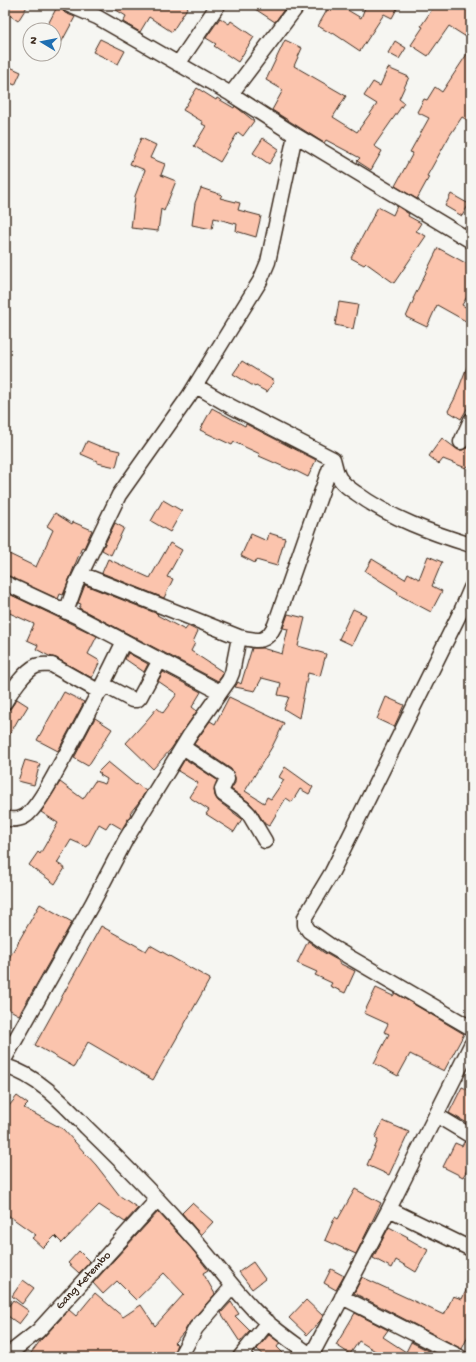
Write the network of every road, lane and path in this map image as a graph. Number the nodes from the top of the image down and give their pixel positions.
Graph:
1 (69, 5) edge
2 (218, 5) edge
3 (298, 5) edge
4 (178, 64) junction
5 (231, 94) junction
6 (295, 135) junction
7 (469, 236) edge
8 (196, 386) junction
9 (471, 420) edge
10 (461, 442) dead end
11 (333, 459) junction
12 (471, 545) edge
13 (81, 574) junction
14 (5, 583) edge
15 (471, 588) edge
16 (66, 612) junction
17 (239, 637) junction
18 (124, 642) junction
19 (160, 660) junction
20 (102, 688) junction
21 (220, 692) junction
22 (5, 702) edge
23 (183, 747) junction
24 (5, 818) edge
25 (265, 841) dead end
26 (471, 1028) edge
27 (471, 1045) edge
28 (5, 1058) edge
29 (5, 1066) edge
30 (436, 1115) junction
31 (471, 1136) edge
32 (157, 1200) junction
33 (389, 1209) junction
34 (471, 1249) edge
35 (233, 1286) junction
36 (342, 1297) junction
37 (268, 1322) junction
38 (312, 1356) edge
39 (5, 1357) edge
40 (180, 1357) edge
41 (240, 1357) edge
42 (460, 1357) edge

1 - 4 street
2 - 4 street
3 - 5 street
4 - 5 street
5 - 6 street
6 - 7 street
6 - 8 street
8 - 11 street
8 - 13 street
9 - 10 street
11 - 12 street
11 - 17 street
13 - 16 street
13 - 17 street
14 - 16 street
15 - 26 street
16 - 18 street
17 - 21 street
18 - 19 street
18 - 20 street
19 - 20 street
19 - 21 street
20 - 22 street
20 - 24 street
21 - 23 street
23 - 25 street
23 - 28 street
27 - 30 street
29 - 32 street
30 - 31 street
30 - 33 street
32 - 35 street
32 - 39 street, Gang Ketembo
33 - 34 street
33 - 36 street
35 - 37 street
35 - 40 street
36 - 38 street
36 - 42 street
37 - 38 street
37 - 41 street

